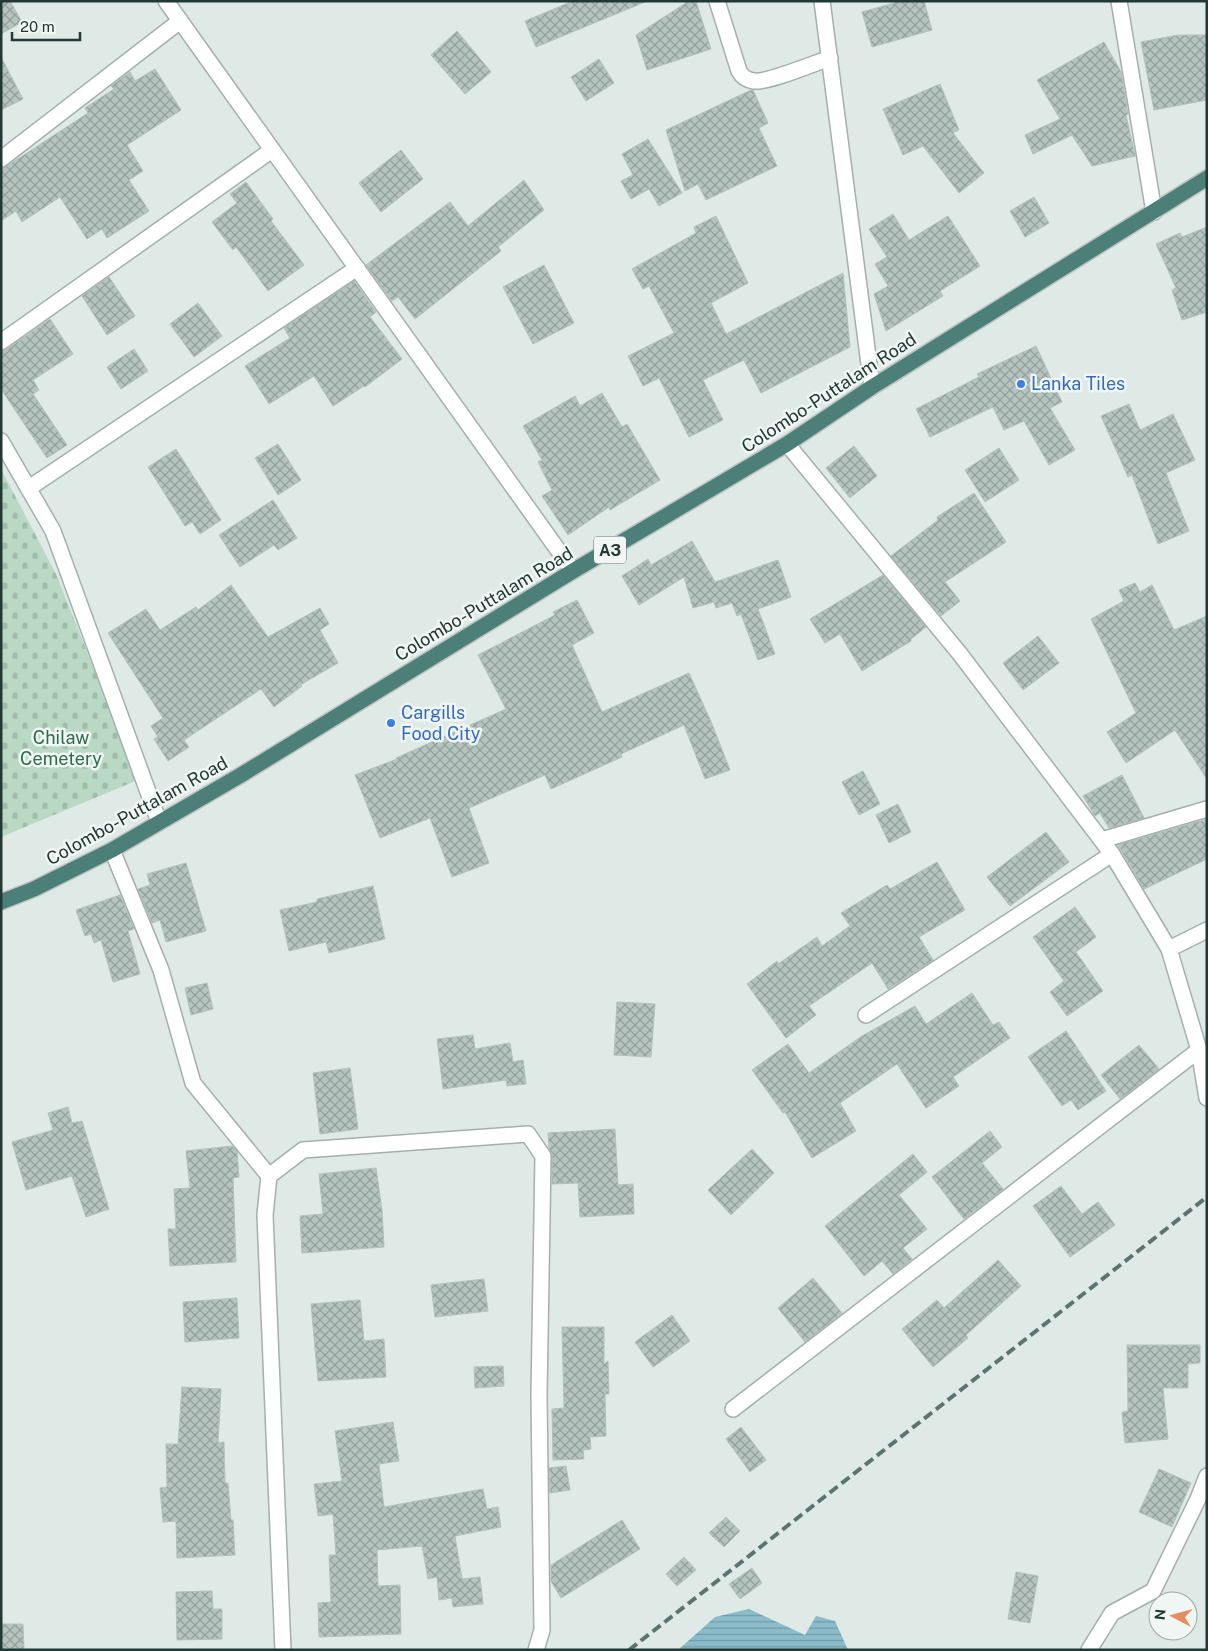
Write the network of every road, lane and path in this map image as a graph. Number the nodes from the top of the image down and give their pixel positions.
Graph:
1 (166, 1) edge
2 (717, 1) edge
3 (822, 1) edge
4 (1119, 1) edge
5 (180, 21) junction
6 (830, 58) junction
7 (272, 150) junction
8 (1, 159) edge
9 (1207, 178) edge
10 (1154, 212) junction
11 (356, 268) junction
12 (1, 342) edge
13 (872, 387) junction
14 (1, 441) edge
15 (787, 444) junction
16 (29, 488) junction
17 (574, 571) junction
18 (1207, 809) edge
19 (159, 822) junction
20 (1102, 840) junction
21 (112, 850) junction
22 (1112, 854) junction
23 (1, 902) edge
24 (1207, 930) edge
25 (1169, 949) junction
26 (866, 1015) dead end
27 (1200, 1050) junction
28 (1207, 1098) edge
29 (269, 1176) junction
30 (733, 1409) dead end
31 (1207, 1476) edge
32 (283, 1650) edge
33 (536, 1650) edge
34 (1089, 1650) edge

1 - 5 street
2 - 6 street
3 - 6 street
4 - 10 street
5 - 7 street
5 - 8 street
6 - 13 street
7 - 11 street
7 - 12 street
9 - 10 highway, Colombo-Puttalam Road / A3
10 - 13 highway, Colombo-Puttalam Road / A3
11 - 16 street
11 - 17 street
13 - 15 highway, Colombo-Puttalam Road / A3
14 - 16 street
15 - 17 highway, Colombo-Puttalam Road / A3
15 - 20 street
16 - 19 street
17 - 19 highway, Colombo-Puttalam Road / A3
18 - 20 street
19 - 21 highway, Colombo-Puttalam Road / A3
20 - 22 street
21 - 23 highway, Colombo-Puttalam Road / A3
21 - 29 street
22 - 25 street
22 - 26 street
24 - 25 street
25 - 27 street
27 - 28 street
27 - 30 street
29 - 32 street
29 - 33 street
31 - 34 street

